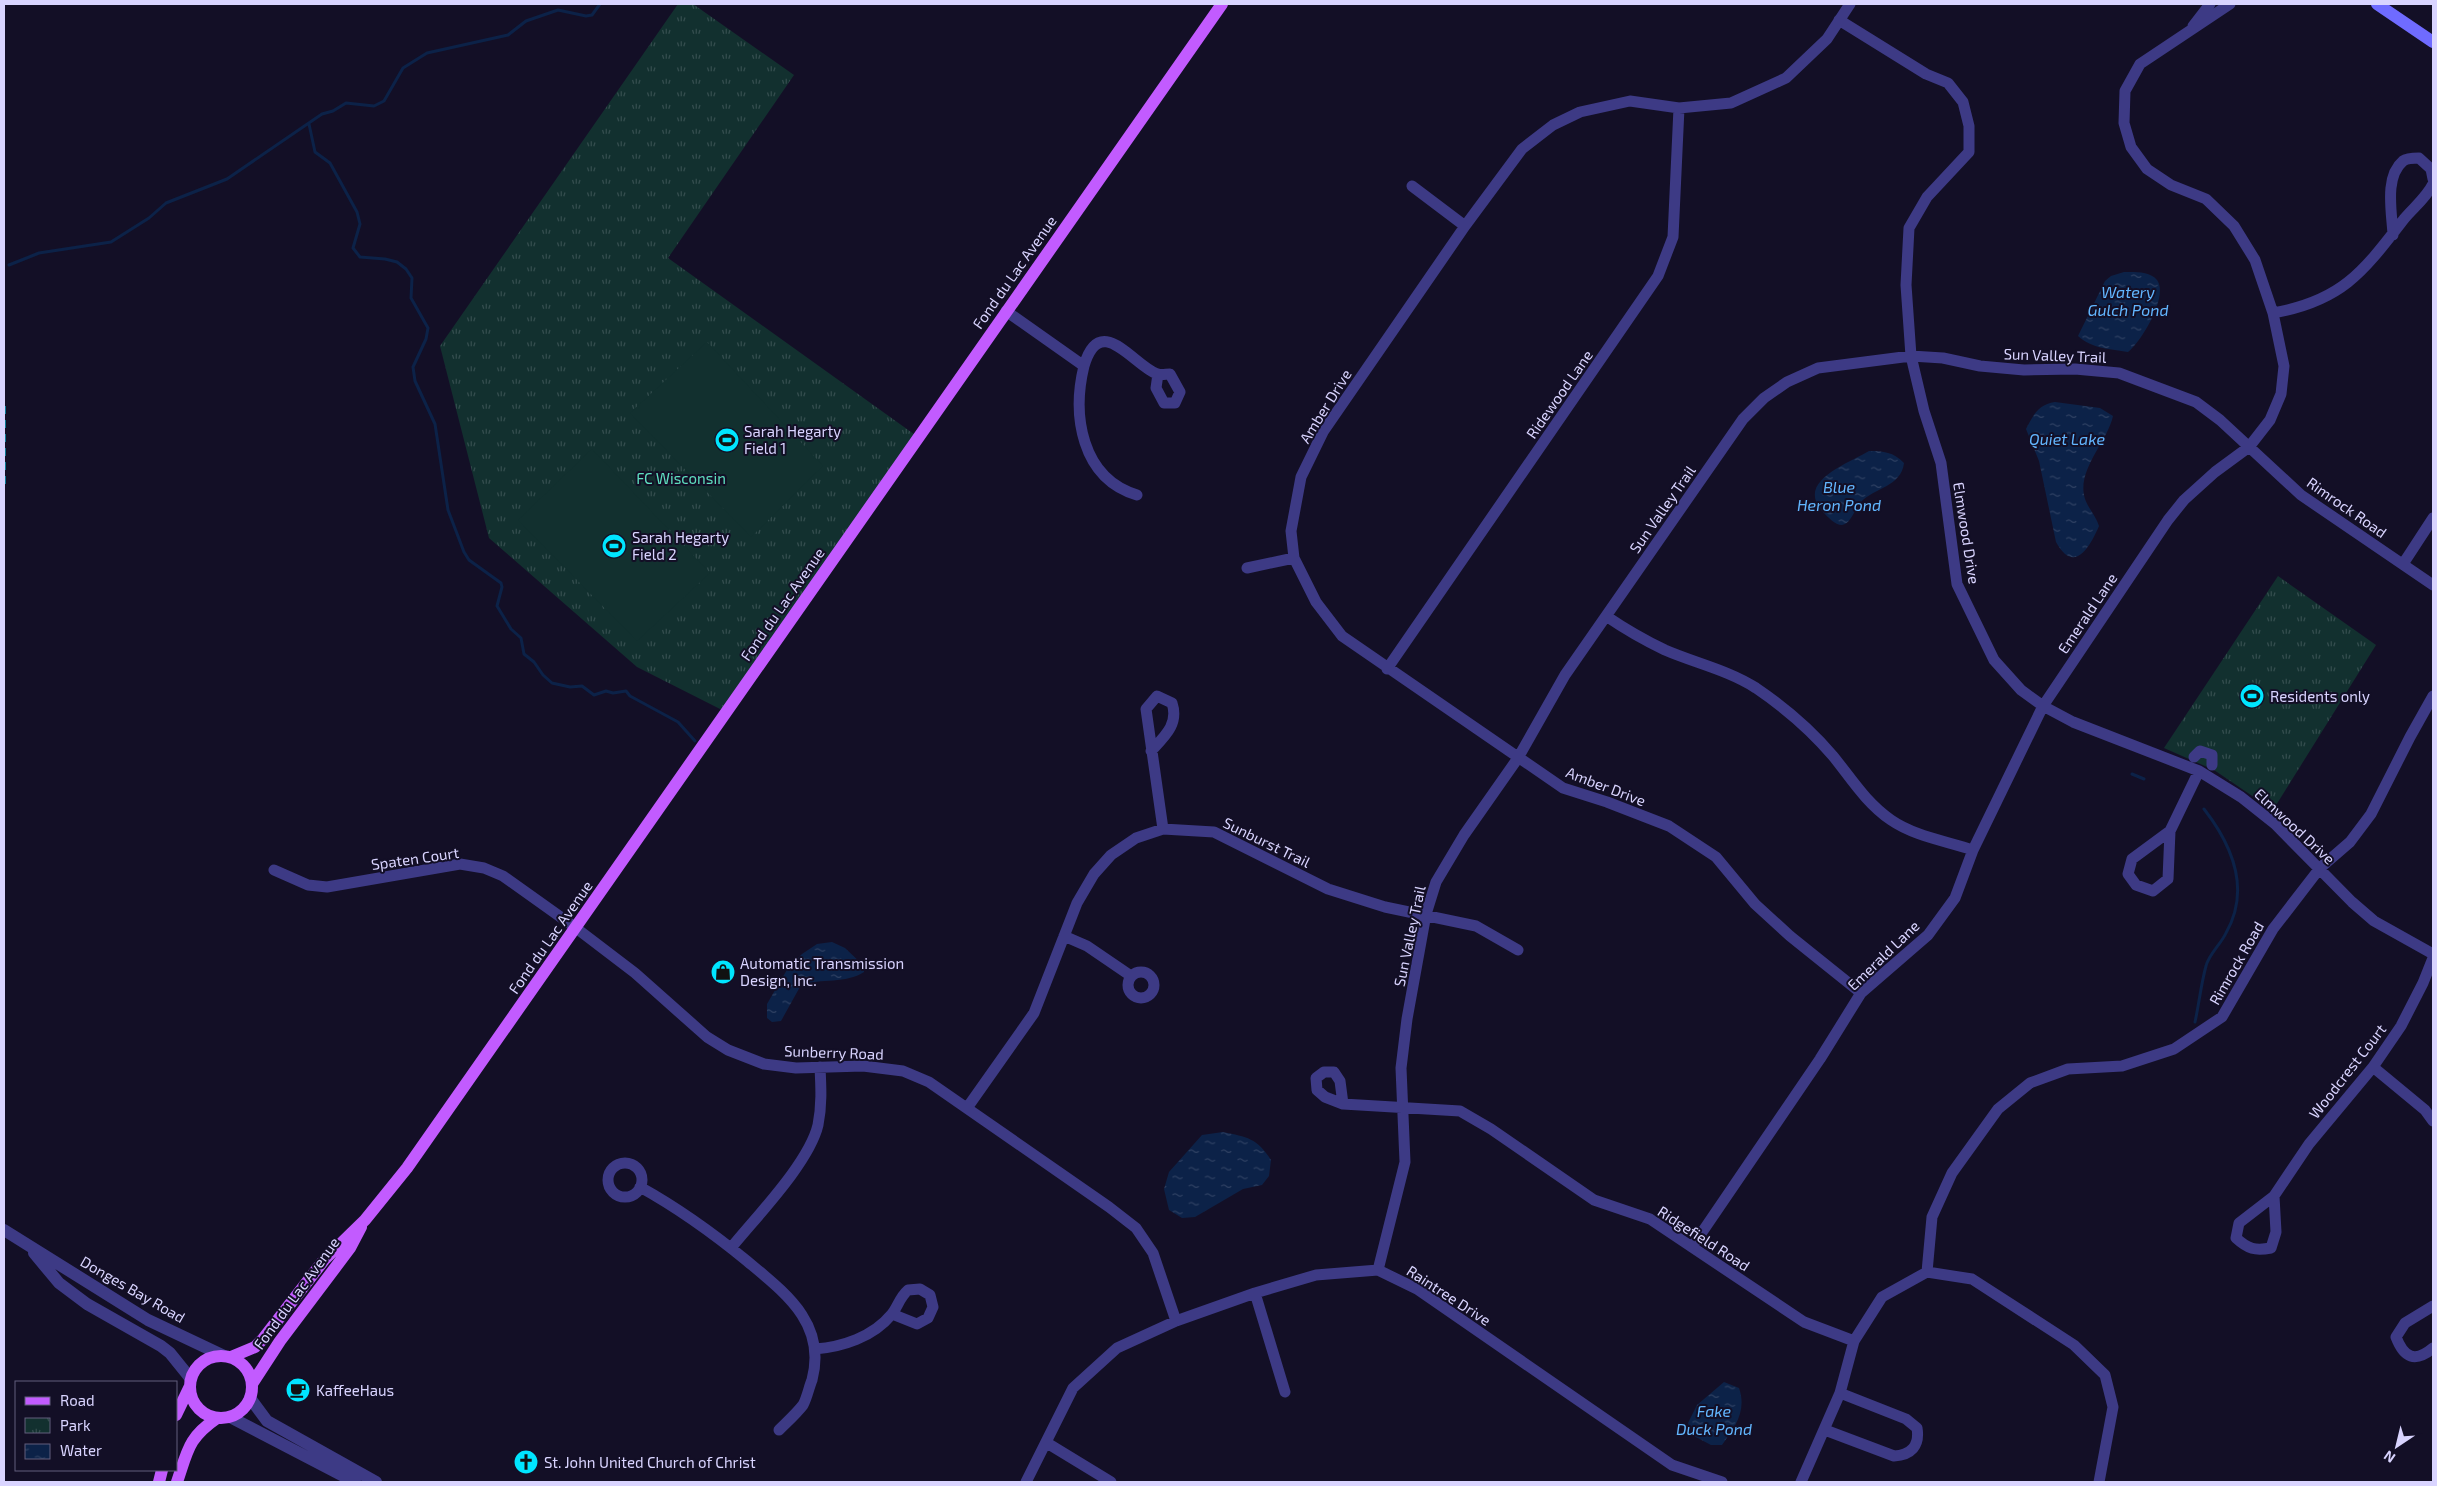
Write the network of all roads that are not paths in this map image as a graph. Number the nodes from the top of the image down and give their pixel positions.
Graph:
1 (1222, 4) edge
2 (1850, 4) edge
3 (2210, 4) edge
4 (2230, 4) edge
5 (2377, 4) edge
6 (1840, 20) junction
7 (2189, 32) junction
8 (2433, 42) edge
9 (1678, 108) junction
10 (2433, 179) edge
11 (2433, 184) edge
12 (1412, 186) dead end
13 (1466, 226) junction
14 (2393, 234) junction
15 (1006, 311) junction
16 (2273, 313) junction
17 (1912, 356) junction
18 (1084, 366) junction
19 (1158, 374) dead end
20 (2249, 447) junction
21 (1137, 495) dead end
22 (2433, 518) edge
23 (1294, 558) junction
24 (2403, 564) junction
25 (1247, 568) dead end
26 (2433, 585) edge
27 (1606, 616) junction
28 (1387, 669) junction
29 (2433, 696) edge
30 (2043, 706) junction
31 (1151, 751) dead end
32 (2194, 757) dead end
33 (1518, 758) junction
34 (2212, 765) dead end
35 (2199, 771) junction
36 (1163, 829) junction
37 (2170, 831) junction
38 (1972, 850) junction
39 (2320, 868) junction
40 (274, 870) dead end
41 (1426, 914) junction
42 (576, 928) junction
43 (1064, 936) junction
44 (1518, 950) dead end
45 (2433, 954) edge
46 (2433, 958) edge
47 (1131, 976) dead end
48 (1861, 993) junction
49 (820, 1067) junction
50 (2373, 1067) junction
51 (1342, 1104) dead end
52 (967, 1108) junction
53 (1403, 1108) junction
54 (2433, 1121) edge
55 (640, 1188) dead end
56 (2274, 1196) junction
57 (365, 1220) junction
58 (4, 1230) edge
59 (27, 1246) junction
60 (1692, 1246) junction
61 (730, 1248) junction
62 (1378, 1270) junction
63 (1927, 1272) junction
64 (1255, 1293) junction
65 (2433, 1306) edge
66 (892, 1314) dead end
67 (1176, 1320) junction
68 (1854, 1341) junction
69 (2433, 1348) edge
70 (815, 1349) junction
71 (227, 1357) junction
72 (191, 1382) junction
73 (252, 1384) junction
74 (1285, 1392) dead end
75 (1840, 1393) junction
76 (250, 1398) junction
77 (178, 1411) edge
78 (224, 1417) junction
79 (779, 1430) dead end
80 (1825, 1430) junction
81 (1047, 1443) junction
82 (176, 1482) edge
83 (355, 1482) edge
84 (376, 1482) edge
85 (1026, 1482) edge
86 (1111, 1482) edge
87 (1722, 1482) edge
88 (1801, 1482) edge
89 (2099, 1482) edge

1 - 15 main road, Fond du Lac Avenue
2 - 6 street, Amber Drive
3 - 7 street, Emerald Lane
4 - 7 street, Emerald Lane
5 - 8 main road
6 - 9 street, Amber Drive
6 - 17 street, Elmwood Drive
7 - 16 street, Emerald Lane
9 - 13 street, Amber Drive
9 - 28 street, Ridewood Lane
10 - 14 street
11 - 14 street
12 - 13 street
13 - 23 street, Amber Drive
14 - 16 street
15 - 18 street
15 - 42 main road, Fond du Lac Avenue
16 - 20 street, Emerald Lane
17 - 20 street, Sun Valley Trail
17 - 27 street, Sun Valley Trail
17 - 30 street, Elmwood Drive
18 - 19 street
18 - 21 street
20 - 24 street, Rimrock Road
20 - 30 street, Emerald Lane
22 - 24 street
23 - 25 street
23 - 28 street, Amber Drive
24 - 26 street, Rimrock Road
27 - 33 street, Sun Valley Trail
27 - 38 street
28 - 33 street, Amber Drive
29 - 39 street, Rimrock Road
30 - 35 street, Elmwood Drive
30 - 38 street, Emerald Lane
31 - 36 street
32 - 34 street
33 - 41 street, Sun Valley Trail
33 - 48 street, Amber Drive
35 - 37 street
35 - 39 street, Elmwood Drive
36 - 41 street, Sunburst Trail
36 - 43 street, Sunburst Trail
37 - 37 street
38 - 48 street, Emerald Lane
39 - 45 street, Elmwood Drive
39 - 63 street, Rimrock Road
40 - 42 street, Spaten Court
41 - 44 street, Sunburst Trail
41 - 53 street, Sun Valley Trail
42 - 49 street, Sunberry Road
42 - 57 main road, Fond du Lac Avenue
43 - 47 street
43 - 52 street, Sunburst Trail
46 - 50 street, Woodcrest Court
48 - 60 street, Emerald Lane
49 - 52 street, Sunberry Road
49 - 61 street
50 - 54 street
50 - 56 street, Woodcrest Court
51 - 53 street, Ridgefield Road
52 - 67 street, Sunberry Road
53 - 60 street, Ridgefield Road
53 - 62 street, Sun Valley Trail
55 - 61 street
56 - 56 street, Woodcrest Court
57 - 71 main road, Fond du Lac Avenue
57 - 73 main road, Fond du Lac Avenue
58 - 59 street, Donges Bay Road
59 - 71 street, Donges Bay Road
59 - 72 street, Donges Bay Road
60 - 68 street, Ridgefield Road
61 - 70 street
62 - 64 street
62 - 87 street, Raintree Drive
63 - 68 street
63 - 89 street
64 - 67 street
64 - 74 street
65 - 69 street
66 - 70 street
67 - 81 street
68 - 75 street
70 - 79 street
71 - 72 main road
71 - 73 main road
72 - 77 main road
72 - 78 main road
73 - 76 main road
75 - 80 street
75 - 80 street
76 - 78 main road
76 - 84 street
78 - 82 main road
78 - 83 street
80 - 88 street
81 - 85 street
81 - 86 street

